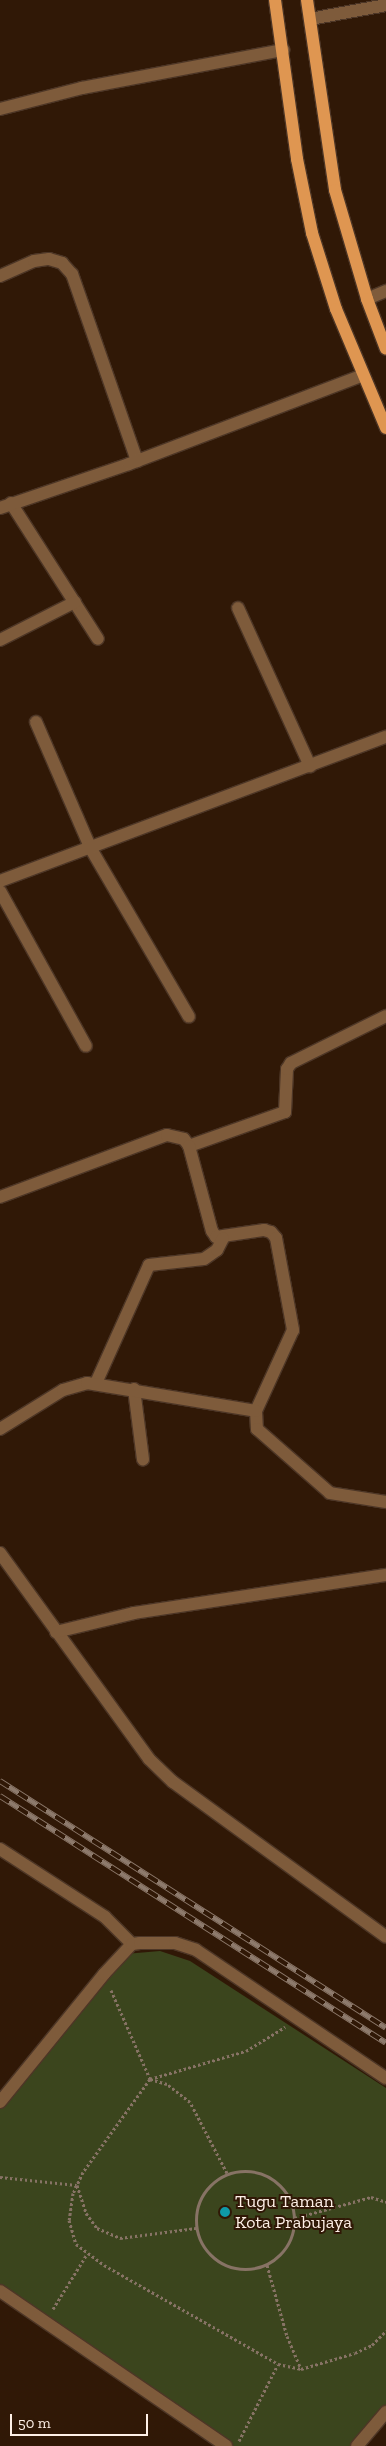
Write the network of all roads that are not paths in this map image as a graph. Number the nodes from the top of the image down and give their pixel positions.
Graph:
1 (275, 0) edge
2 (307, 0) edge
3 (386, 4) edge
4 (310, 20) junction
5 (283, 50) junction
6 (0, 109) edge
7 (0, 276) edge
8 (386, 291) edge
9 (367, 299) junction
10 (386, 349) edge
11 (361, 376) junction
12 (386, 428) edge
13 (137, 461) junction
14 (6, 506) edge
15 (75, 602) junction
16 (238, 608) dead end
17 (98, 639) dead end
18 (0, 640) edge
19 (36, 722) dead end
20 (386, 736) edge
21 (310, 766) junction
22 (91, 849) junction
23 (0, 881) edge
24 (0, 891) edge
25 (386, 1016) edge
26 (189, 1017) dead end
27 (86, 1046) dead end
28 (189, 1146) junction
29 (0, 1197) edge
30 (224, 1238) junction
31 (96, 1383) junction
32 (134, 1389) junction
33 (256, 1411) junction
34 (0, 1429) edge
35 (142, 1459) dead end
36 (386, 1502) edge
37 (0, 1553) edge
38 (386, 1575) edge
39 (56, 1632) junction
40 (0, 1849) edge
41 (386, 1937) edge
42 (132, 1944) junction
43 (386, 2078) edge
44 (0, 2102) edge
45 (0, 2291) edge
46 (386, 2412) edge
47 (226, 2446) edge
48 (357, 2446) edge

1 - 5 main road
2 - 4 main road
3 - 4 street
4 - 9 main road
5 - 6 street
5 - 11 main road
7 - 13 street
8 - 9 street
9 - 10 main road
11 - 12 main road
11 - 13 street
13 - 14 street
14 - 15 street
15 - 17 street
15 - 18 street
16 - 21 street
19 - 22 street
20 - 21 street
21 - 22 street
22 - 23 street
22 - 26 street
24 - 27 street
25 - 28 street
28 - 29 street
28 - 30 street
30 - 31 street
30 - 33 street
31 - 32 street
31 - 34 street
32 - 33 street
32 - 35 street
33 - 36 street
37 - 39 street
38 - 39 street
39 - 41 street
40 - 42 street
42 - 43 street
42 - 44 street
45 - 47 street
46 - 48 street

